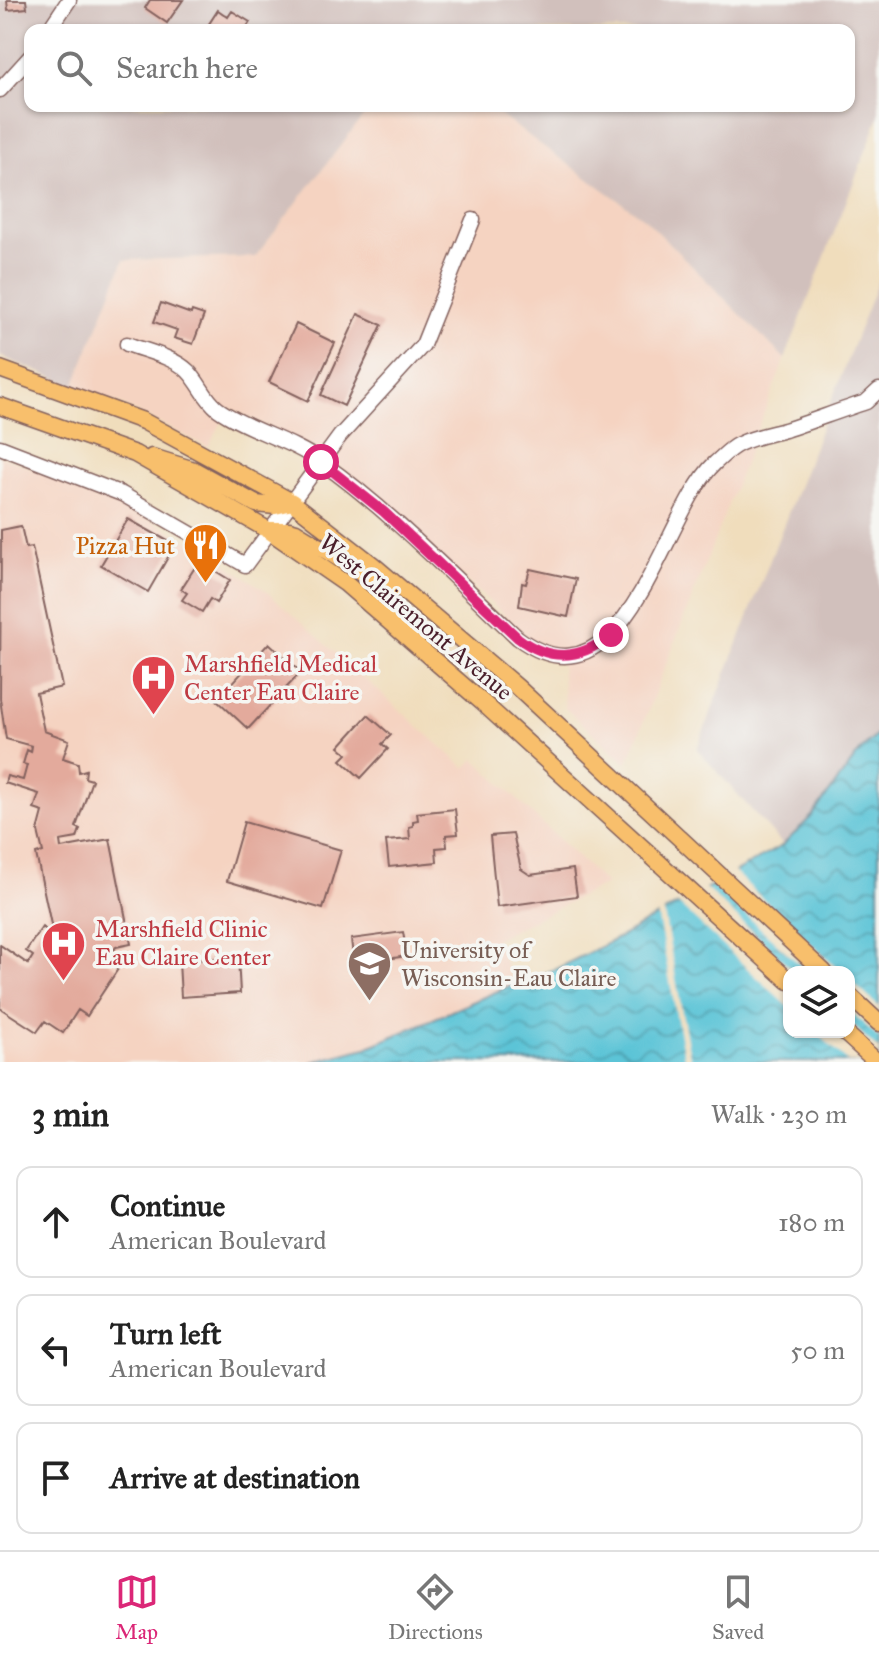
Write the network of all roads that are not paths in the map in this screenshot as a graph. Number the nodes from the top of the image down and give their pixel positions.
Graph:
1 (69, 0) edge
2 (53, 24) edge
3 (24, 64) edge
4 (0, 90) edge
5 (473, 220) dead end
6 (127, 344) dead end
7 (0, 369) edge
8 (879, 390) edge
9 (0, 406) edge
10 (0, 447) edge
11 (135, 454) junction
12 (321, 462) junction
13 (292, 502) junction
14 (268, 530) junction
15 (426, 610) junction
16 (818, 966) edge
17 (783, 975) edge
18 (855, 1001) edge
19 (879, 1023) edge
20 (851, 1038) edge
21 (877, 1062) edge

1 - 2 street
3 - 4 street
5 - 12 street
6 - 12 street
7 - 13 main road, West Clairemont Avenue
8 - 12 street
9 - 11 main road, West Clairemont Avenue
10 - 14 street
11 - 13 main road
11 - 14 main road, West Clairemont Avenue
12 - 13 street
13 - 14 street
13 - 15 main road, West Clairemont Avenue
14 - 15 main road
14 - 17 main road, West Clairemont Avenue
15 - 16 main road, West Clairemont Avenue
18 - 19 main road
20 - 21 main road

